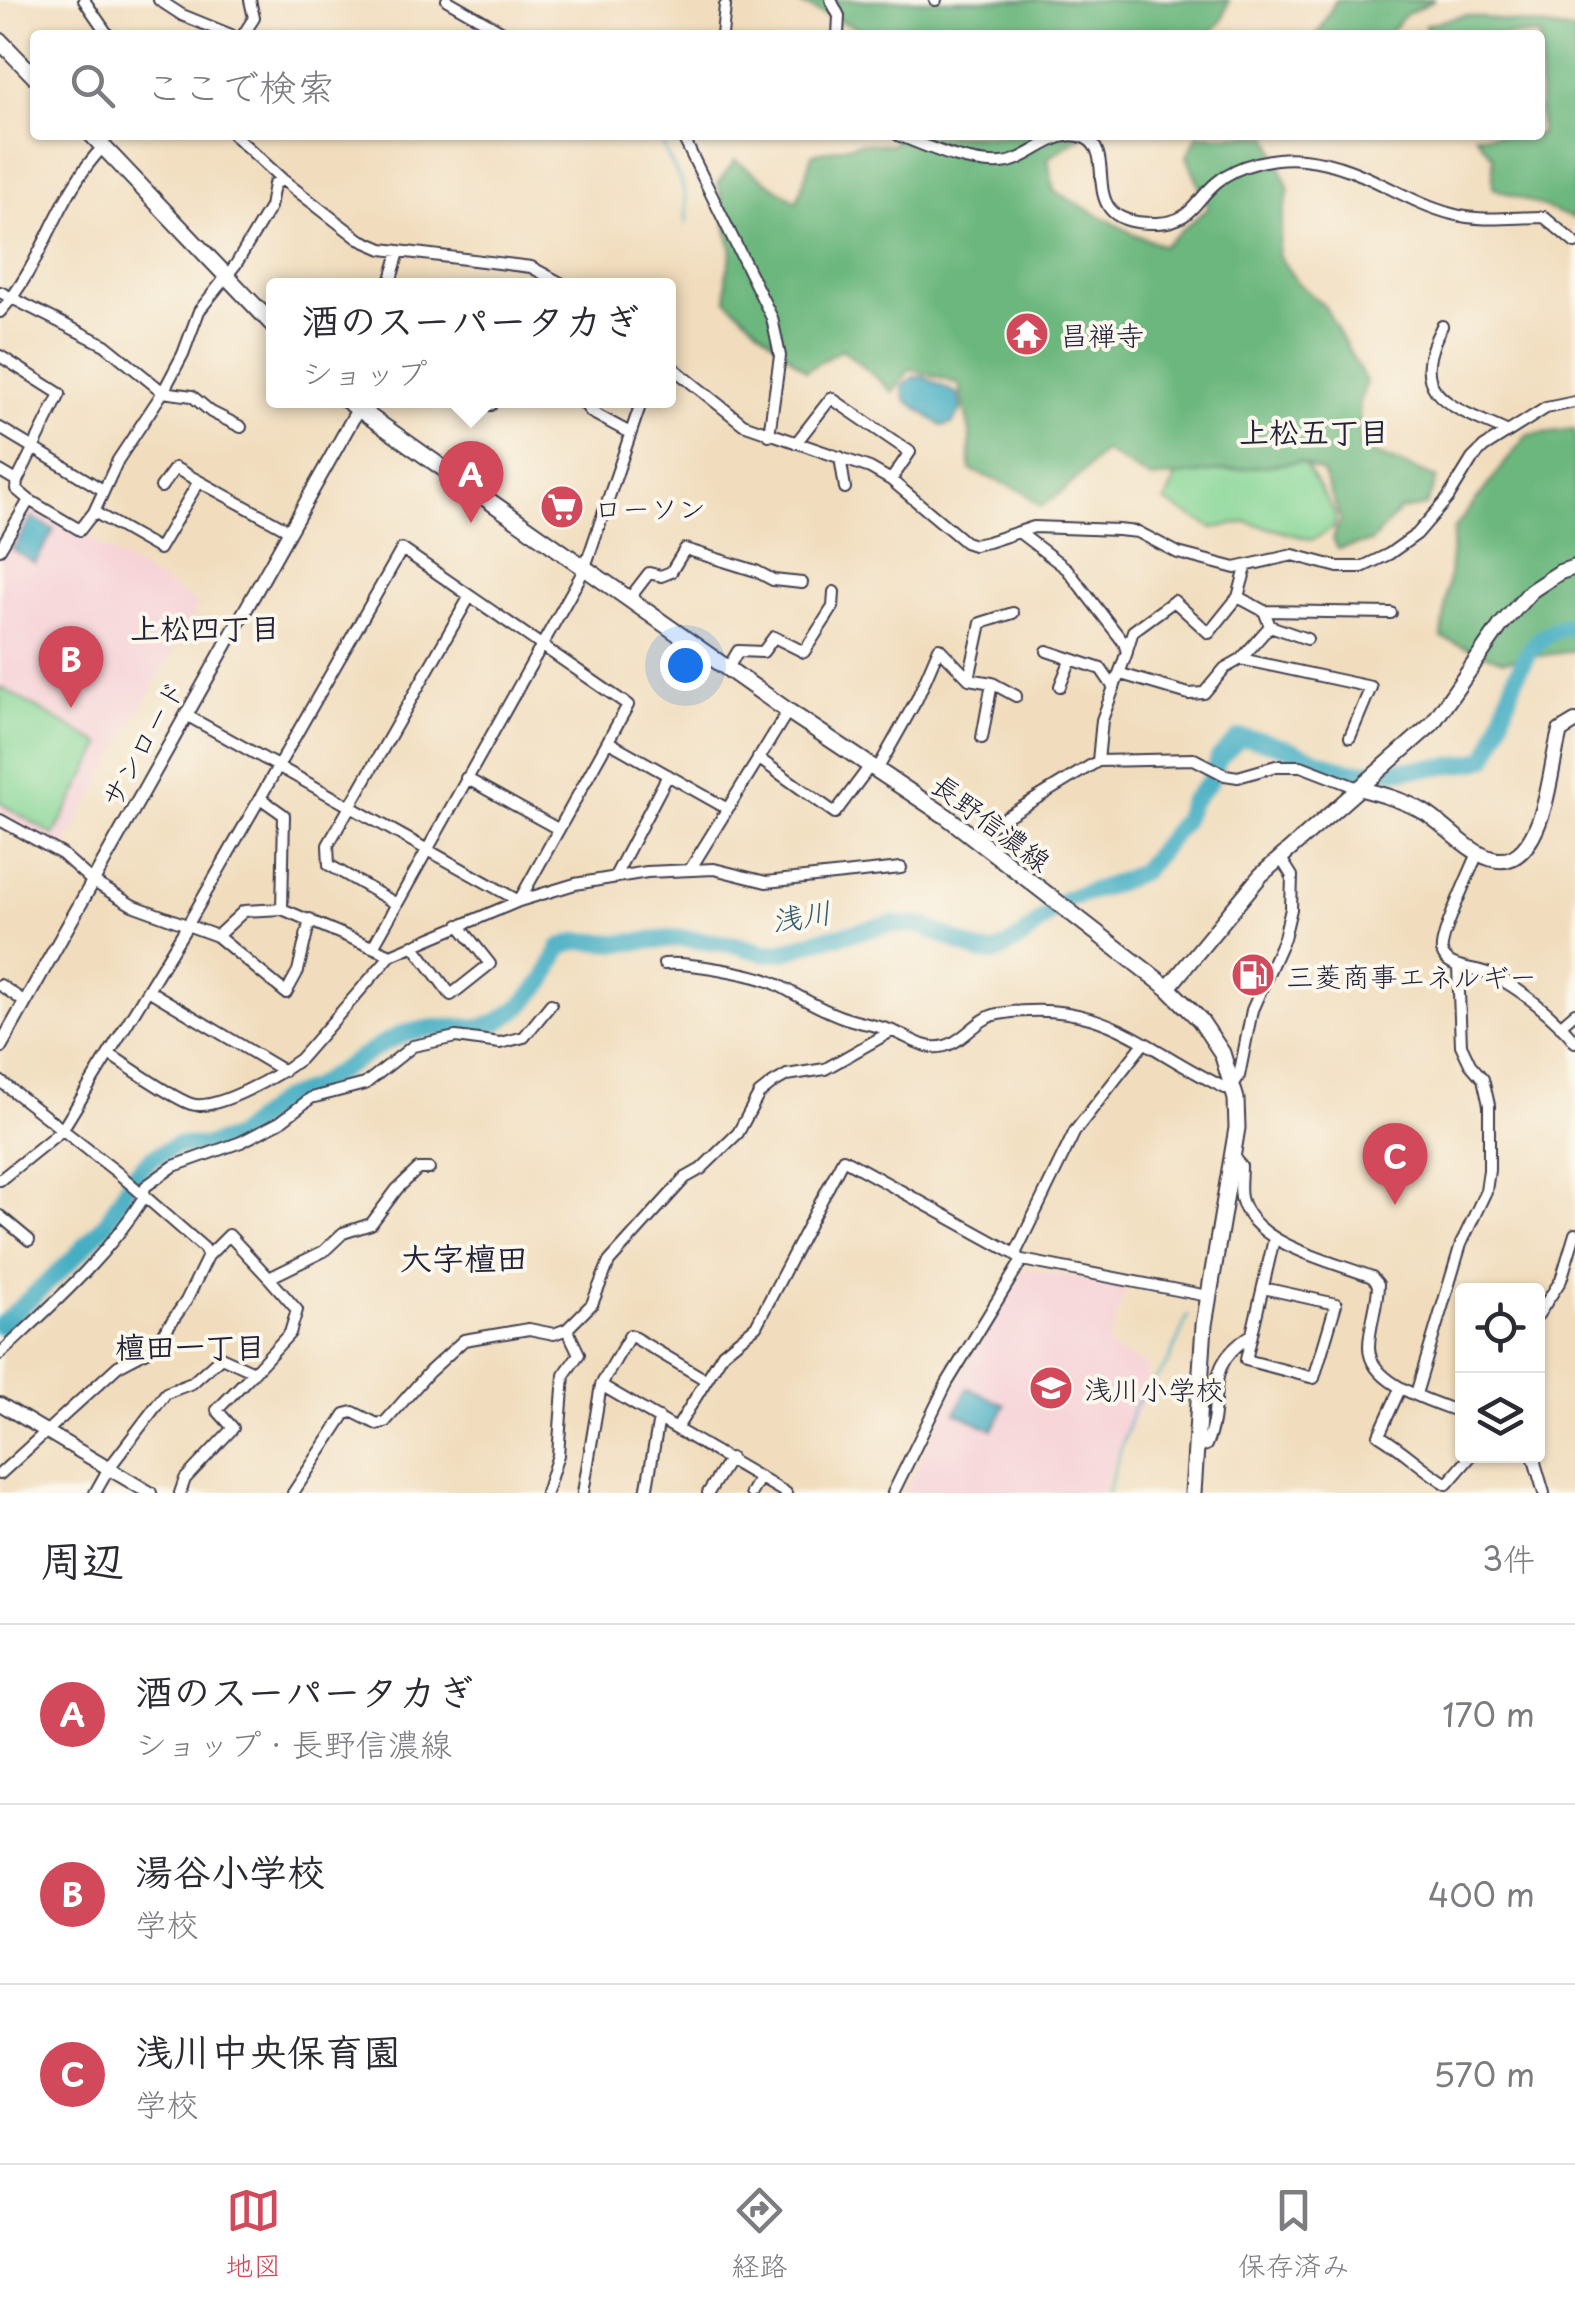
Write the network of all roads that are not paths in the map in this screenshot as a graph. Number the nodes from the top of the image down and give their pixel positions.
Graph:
1 (84, 0) edge
2 (158, 0) edge
3 (250, 0) edge
4 (448, 0) edge
5 (831, 0) edge
6 (724, 6) dead end
7 (105, 30) edge
8 (218, 30) edge
9 (246, 30) edge
10 (499, 30) edge
11 (722, 30) edge
12 (838, 30) edge
13 (0, 41) edge
14 (30, 72) edge
15 (239, 140) edge
16 (684, 140) edge
17 (912, 140) edge
18 (1055, 140) edge
19 (1089, 140) edge
20 (97, 141) edge
21 (283, 180) junction
22 (1575, 243) edge
23 (399, 252) junction
24 (227, 276) junction
25 (391, 278) edge
26 (551, 278) edge
27 (5, 297) edge
28 (0, 312) edge
29 (266, 317) edge
30 (1442, 326) dead end
31 (0, 356) edge
32 (676, 370) edge
33 (163, 392) junction
34 (1575, 402) edge
35 (353, 408) edge
36 (361, 408) edge
37 (588, 408) edge
38 (639, 408) edge
39 (241, 426) dead end
40 (0, 428) edge
41 (1506, 431) junction
42 (630, 433) junction
43 (769, 435) junction
44 (796, 443) junction
45 (32, 448) junction
46 (840, 457) junction
47 (0, 471) edge
48 (16, 480) junction
49 (891, 480) junction
50 (199, 481) junction
51 (160, 487) dead end
52 (844, 488) dead end
53 (103, 490) junction
54 (29, 500) junction
55 (94, 512) junction
56 (290, 531) junction
57 (1020, 533) junction
58 (0, 550) edge
59 (1575, 567) edge
60 (1246, 568) junction
61 (584, 570) junction
62 (802, 583) dead end
63 (834, 592) dead end
64 (470, 596) junction
65 (1238, 597) junction
66 (629, 599) junction
67 (1264, 611) junction
68 (1013, 613) dead end
69 (1390, 613) dead end
70 (1270, 626) junction
71 (1307, 640) dead end
72 (540, 645) junction
73 (1047, 651) dead end
74 (1127, 652) junction
75 (1071, 659) junction
76 (1241, 659) junction
77 (728, 668) junction
78 (1120, 674) junction
79 (969, 679) junction
80 (992, 684) junction
81 (1060, 686) dead end
82 (1114, 688) junction
83 (1016, 696) dead end
84 (788, 711) junction
85 (186, 715) junction
86 (1575, 722) edge
87 (1350, 737) dead end
88 (982, 738) dead end
89 (609, 742) junction
90 (758, 758) junction
91 (1098, 762) junction
92 (278, 766) junction
93 (873, 768) junction
94 (668, 775) junction
95 (466, 778) junction
96 (1363, 784) junction
97 (260, 798) junction
98 (349, 806) junction
99 (726, 808) junction
100 (0, 820) edge
101 (558, 830) junction
102 (973, 837) junction
103 (426, 848) junction
104 (1477, 855) junction
105 (1280, 857) junction
106 (691, 868) junction
107 (901, 868) dead end
108 (615, 876) junction
109 (92, 881) junction
110 (519, 902) junction
111 (395, 903) junction
112 (282, 909) junction
113 (310, 920) junction
114 (459, 925) junction
115 (187, 926) junction
116 (217, 936) junction
117 (374, 945) junction
118 (414, 946) junction
119 (391, 955) junction
120 (664, 964) dead end
121 (1458, 966) junction
122 (0, 985) edge
123 (1168, 988) junction
124 (148, 990) junction
125 (25, 1002) junction
126 (551, 1004) dead end
127 (1575, 1013) edge
128 (1560, 1026) junction
129 (892, 1031) junction
130 (1575, 1042) edge
131 (1144, 1043) junction
132 (0, 1047) edge
133 (108, 1054) junction
134 (284, 1071) junction
135 (0, 1082) edge
136 (1233, 1085) junction
137 (62, 1130) junction
138 (1234, 1158) junction
139 (429, 1169) dead end
140 (0, 1180) edge
141 (142, 1195) junction
142 (0, 1216) edge
143 (1575, 1234) edge
144 (1274, 1239) junction
145 (29, 1240) dead end
146 (208, 1256) junction
147 (1018, 1257) junction
148 (269, 1278) junction
149 (1562, 1280) junction
150 (1575, 1281) edge
151 (1263, 1288) junction
152 (1208, 1296) junction
153 (1545, 1305) edge
154 (567, 1328) junction
155 (1252, 1334) junction
156 (0, 1354) edge
157 (254, 1372) junction
158 (706, 1380) junction
159 (600, 1385) junction
160 (1400, 1389) junction
161 (1416, 1394) junction
162 (0, 1404) edge
163 (1455, 1409) edge
164 (659, 1418) junction
165 (676, 1428) junction
166 (47, 1432) junction
167 (1195, 1447) junction
168 (730, 1458) junction
169 (1464, 1463) edge
170 (1535, 1463) edge
171 (109, 1468) junction
172 (0, 1474) edge
173 (760, 1477) junction
174 (95, 1493) edge
175 (150, 1493) edge
176 (180, 1493) edge
177 (293, 1493) edge
178 (546, 1493) edge
179 (583, 1493) edge
180 (646, 1493) edge
181 (708, 1493) edge
182 (751, 1493) edge
183 (786, 1493) edge
184 (893, 1493) edge
185 (1193, 1493) edge
186 (1544, 1493) edge

1 - 7 street
2 - 8 street
3 - 9 street
4 - 10 street
5 - 12 street
6 - 11 street
13 - 14 main road
15 - 21 street
16 - 43 street
17 - 18 street
19 - 22 street
20 - 24 main road
20 - 27 street
21 - 23 street
21 - 24 street
23 - 25 street
23 - 26 street
24 - 29 main road
24 - 33 street
27 - 28 street
27 - 33 street
30 - 41 street
31 - 45 street
32 - 43 street
33 - 39 street
33 - 53 street
34 - 41 street
35 - 56 street, サンロード
36 - 61 main road, 長野信濃線
37 - 42 street
38 - 42 street
40 - 45 street
41 - 60 street
42 - 61 street
43 - 44 street
44 - 46 street
44 - 49 street
45 - 48 street
45 - 53 street
46 - 49 street
46 - 52 street
47 - 48 street
48 - 54 street
49 - 57 street
50 - 51 street
50 - 55 street
50 - 56 street
53 - 55 street
54 - 55 street
54 - 58 street
56 - 85 street, サンロード
57 - 60 street
57 - 74 street
59 - 96 main road
60 - 65 street
61 - 66 main road, 長野信濃線
61 - 72 street
62 - 66 street
63 - 77 street
64 - 72 street
64 - 92 street
64 - 98 street
65 - 67 street
65 - 74 street
66 - 77 main road, 長野信濃線
67 - 69 street
67 - 70 street
68 - 79 street
70 - 71 street
70 - 76 street
72 - 89 street
72 - 95 street
73 - 75 street
74 - 78 street
75 - 81 street
75 - 82 street
76 - 78 street
76 - 87 street
77 - 84 main road, 長野信濃線
78 - 82 street
79 - 80 street
79 - 93 street
80 - 83 street
80 - 88 street
82 - 91 street
84 - 90 street
84 - 93 main road, 長野信濃線
85 - 92 street
85 - 109 street, サンロード
86 - 104 main road
89 - 94 street
89 - 101 street
90 - 93 street
90 - 99 street
91 - 96 street
91 - 102 street
92 - 97 street
92 - 98 street
93 - 102 main road, 長野信濃線
94 - 99 street
94 - 108 street
95 - 101 street
95 - 103 street
96 - 104 main road
96 - 105 main road
97 - 112 street
97 - 115 street
98 - 103 street
98 - 111 street
99 - 106 street
100 - 109 street
101 - 110 street
102 - 123 main road, 長野信濃線
103 - 110 street
103 - 111 street
104 - 121 street
105 - 123 main road
105 - 136 street
106 - 107 street
106 - 108 street
108 - 110 street
109 - 115 street
109 - 125 street, サンロード
110 - 114 street
111 - 117 street
112 - 113 street
112 - 116 street
113 - 116 street
113 - 117 street
114 - 118 street
114 - 118 street
115 - 116 street
115 - 124 street
117 - 119 street
118 - 119 street
119 - 134 street
120 - 129 street
121 - 128 street
121 - 161 street
122 - 125 street
123 - 136 main road, 長野信濃線
124 - 133 street
124 - 134 street
125 - 132 street, サンロード
126 - 141 street
127 - 128 street
128 - 130 street
129 - 131 street
129 - 154 street
131 - 136 street
131 - 147 street
133 - 134 street
133 - 137 street
135 - 137 street
136 - 138 main road, 長野信濃線
137 - 140 street
137 - 141 street
138 - 144 street
138 - 152 main road, 長野信濃線
139 - 148 street
141 - 146 street
141 - 156 street
142 - 145 street
143 - 149 street
144 - 151 street
144 - 160 street
146 - 148 street
146 - 166 street
147 - 152 street
147 - 158 street
147 - 184 street
148 - 157 street
149 - 150 street
149 - 153 street
151 - 155 street
151 - 155 street
152 - 167 main road, 長野信濃線
154 - 177 street
154 - 178 street
155 - 167 street
157 - 171 street
157 - 176 street
158 - 159 street
158 - 165 street
159 - 164 street
159 - 179 street
160 - 161 street
160 - 169 street
161 - 163 street
162 - 166 street
164 - 165 street
164 - 180 street
165 - 168 street
166 - 171 street
166 - 172 street
167 - 185 main road, 長野信濃線
168 - 173 street
168 - 181 street
170 - 186 street
171 - 174 street
171 - 175 street
173 - 182 street
173 - 183 street

